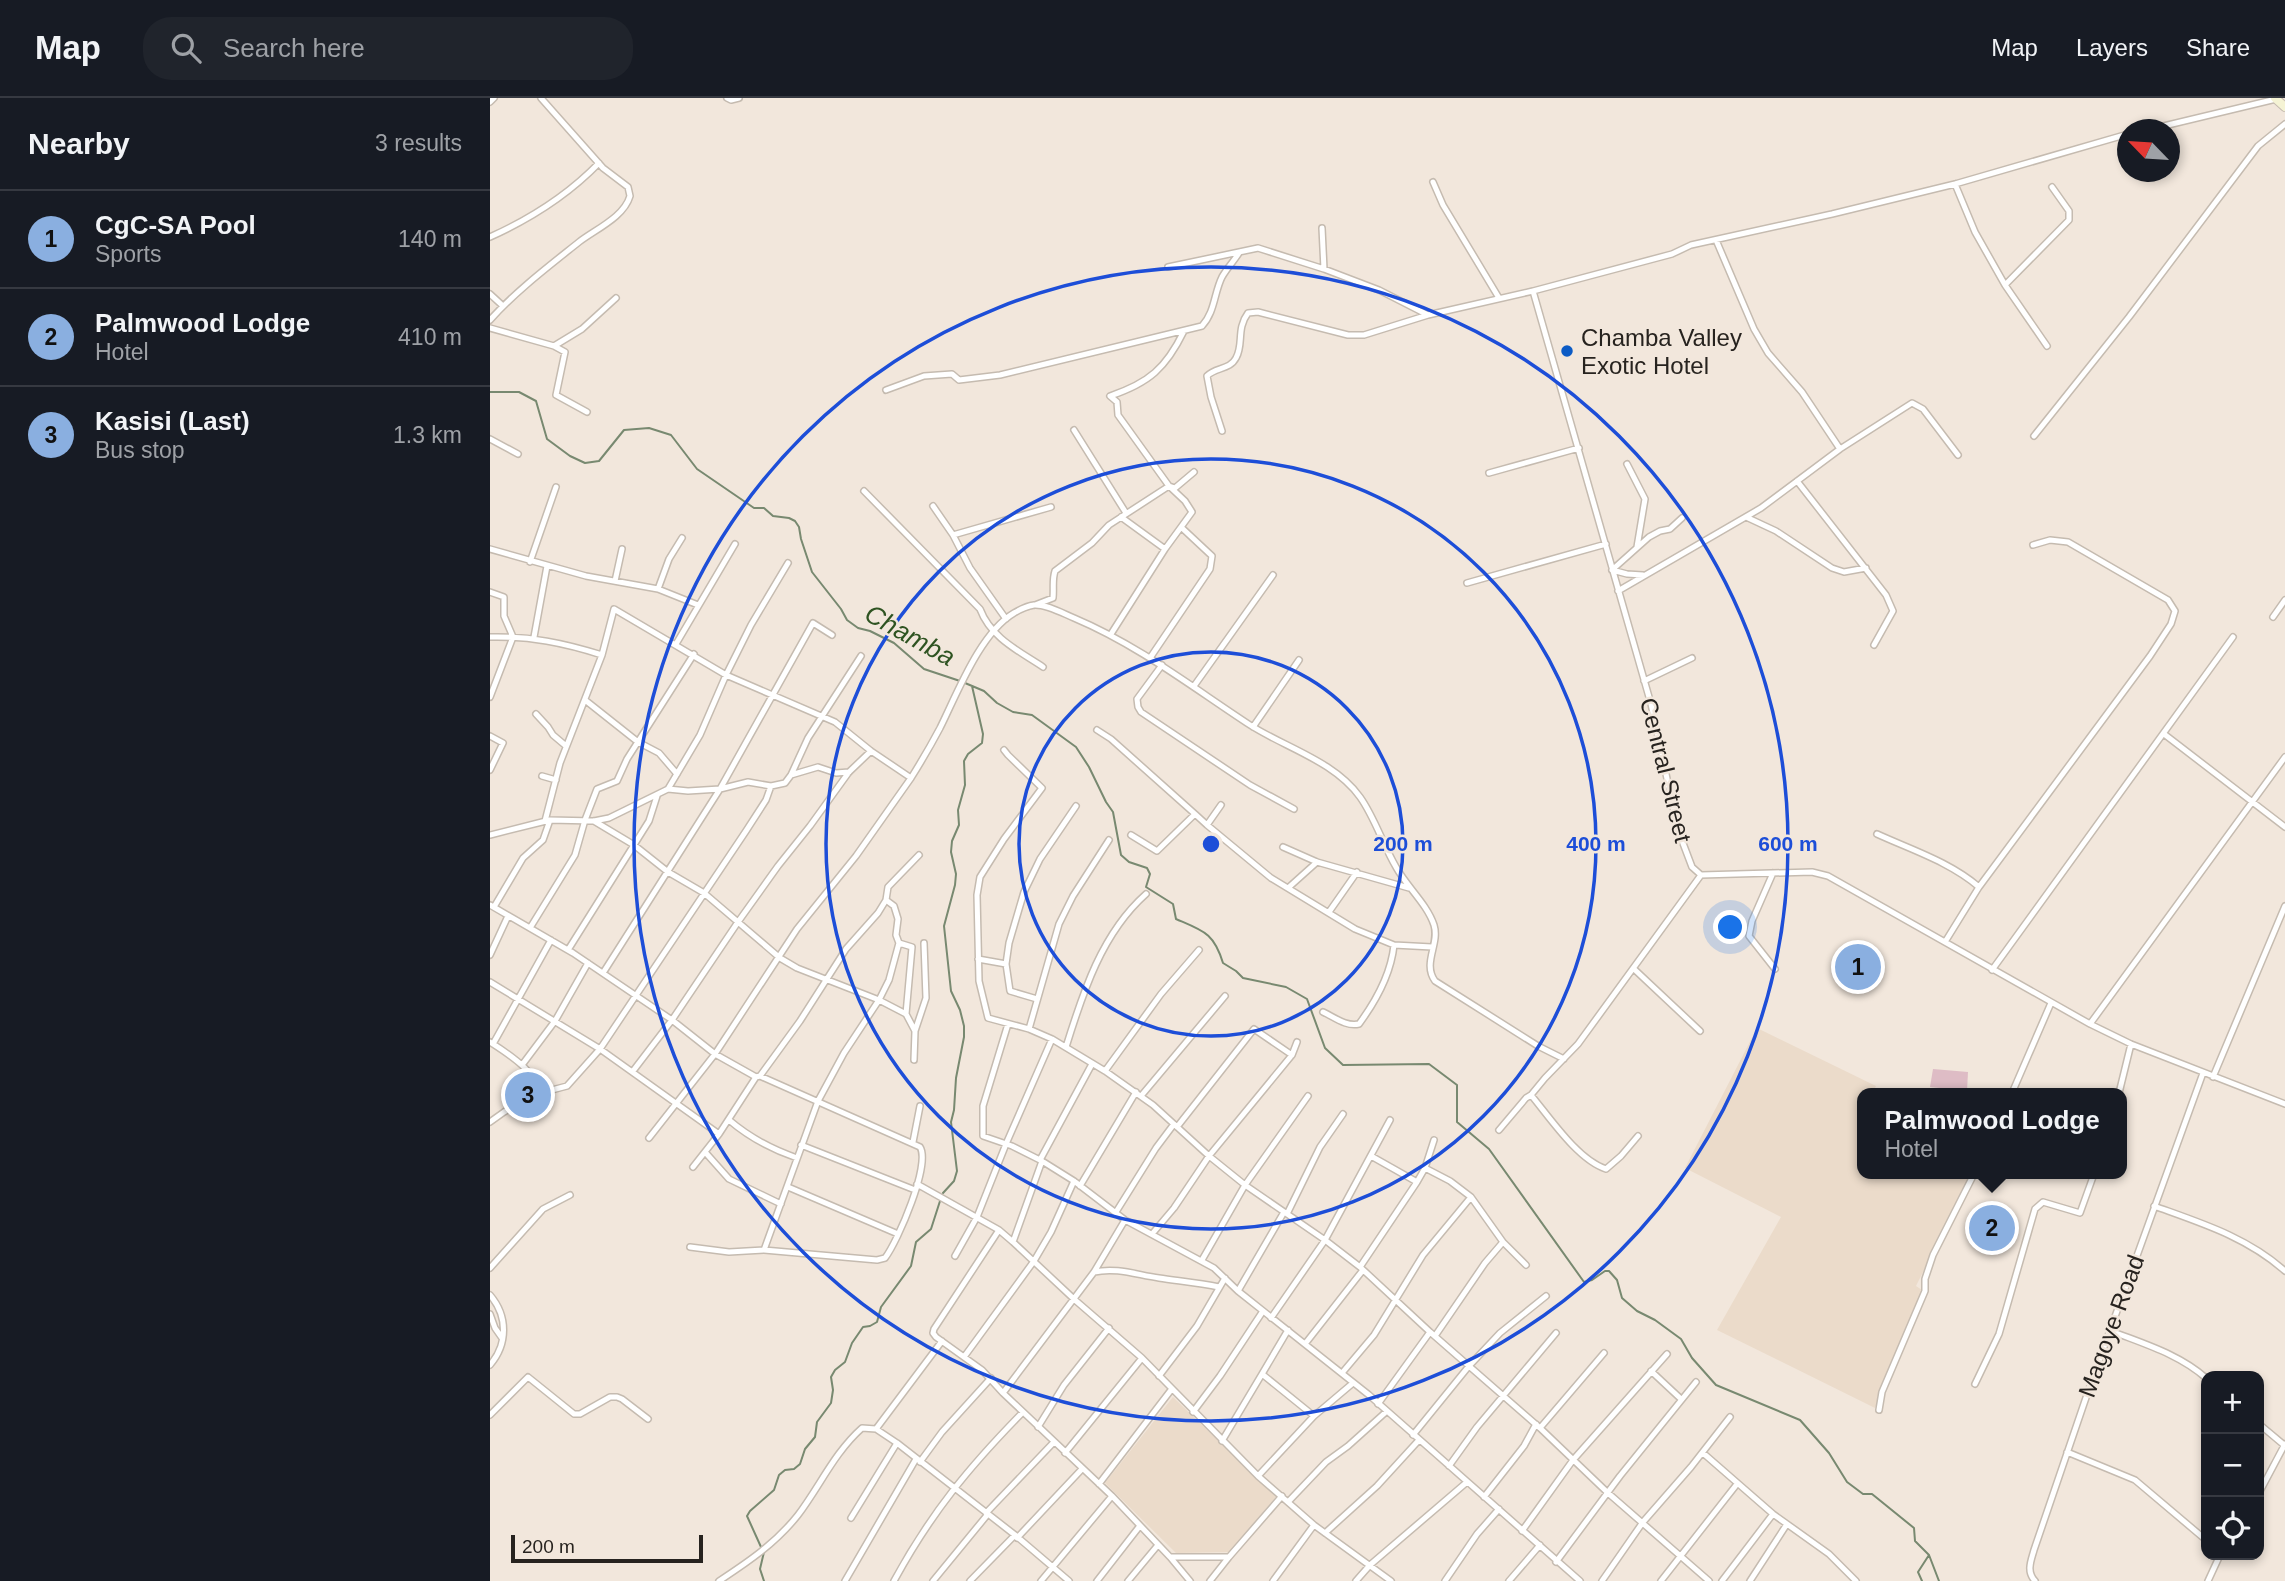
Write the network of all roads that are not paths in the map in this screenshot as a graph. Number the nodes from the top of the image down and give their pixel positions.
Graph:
1 (494, 98) edge
2 (541, 98) edge
3 (727, 98) edge
4 (739, 98) edge
5 (2277, 98) edge
6 (490, 102) edge
7 (2285, 107) edge
8 (2180, 122) edge
9 (2285, 124) edge
10 (2117, 137) edge
11 (599, 163) junction
12 (1433, 182) dead end
13 (1955, 184) junction
14 (2052, 187) dead end
15 (1322, 228) dead end
16 (490, 237) edge
17 (1689, 238) dead end
18 (1716, 240) junction
19 (1691, 245) junction
20 (1239, 253) junction
21 (1168, 267) dead end
22 (1324, 269) junction
23 (2005, 285) junction
24 (1533, 291) junction
25 (490, 294) edge
26 (616, 298) dead end
27 (1499, 298) junction
28 (503, 306) junction
29 (1428, 315) junction
30 (490, 320) edge
31 (490, 328) edge
32 (1184, 331) junction
33 (554, 346) junction
34 (2047, 346) dead end
35 (886, 390) dead end
36 (587, 412) dead end
37 (1074, 430) dead end
38 (1222, 430) dead end
39 (2034, 436) dead end
40 (490, 439) edge
41 (1579, 448) junction
42 (1840, 449) junction
43 (518, 454) dead end
44 (1958, 455) dead end
45 (1627, 464) dead end
46 (1194, 472) dead end
47 (1489, 473) dead end
48 (1797, 481) junction
49 (1169, 486) junction
50 (556, 487) dead end
51 (864, 491) dead end
52 (933, 506) dead end
53 (1051, 507) dead end
54 (1123, 515) junction
55 (1745, 517) junction
56 (1682, 518) dead end
57 (1181, 528) junction
58 (953, 535) junction
59 (682, 538) dead end
60 (735, 544) dead end
61 (1606, 544) junction
62 (2033, 545) dead end
63 (1637, 547) junction
64 (490, 549) edge
65 (622, 549) dead end
66 (1165, 549) junction
67 (530, 562) junction
68 (788, 563) dead end
69 (547, 566) junction
70 (1866, 568) junction
71 (1612, 570) junction
72 (1273, 575) dead end
73 (1644, 576) junction
74 (615, 581) junction
75 (1467, 583) dead end
76 (658, 589) junction
77 (1618, 591) junction
78 (490, 592) edge
79 (2285, 600) edge
80 (698, 605) junction
81 (1035, 605) junction
82 (2273, 617) dead end
83 (1006, 619) junction
84 (993, 633) junction
85 (1111, 634) junction
86 (832, 635) dead end
87 (490, 637) edge
88 (513, 637) junction
89 (2233, 637) dead end
90 (534, 638) junction
91 (676, 644) junction
92 (1874, 645) dead end
93 (694, 654) junction
94 (602, 655) junction
95 (861, 656) dead end
96 (1150, 658) junction
97 (1692, 658) dead end
98 (1299, 660) dead end
99 (1162, 665) junction
100 (1044, 667) dead end
101 (726, 675) junction
102 (1644, 681) junction
103 (1194, 686) junction
104 (773, 695) junction
105 (490, 696) edge
106 (585, 700) junction
107 (536, 714) dead end
108 (821, 716) junction
109 (1254, 727) junction
110 (1097, 730) dead end
111 (2164, 734) junction
112 (490, 736) edge
113 (638, 742) junction
114 (566, 747) junction
115 (1004, 750) dead end
116 (871, 751) junction
117 (2285, 757) edge
118 (490, 770) edge
119 (849, 772) junction
120 (677, 774) junction
121 (791, 775) junction
122 (542, 776) dead end
123 (912, 778) junction
124 (556, 780) junction
125 (771, 786) junction
126 (668, 789) junction
127 (720, 789) junction
128 (657, 796) junction
129 (2253, 802) junction
130 (1221, 805) dead end
131 (1076, 806) dead end
132 (1294, 809) dead end
133 (1195, 814) junction
134 (547, 820) junction
135 (585, 820) junction
136 (594, 821) junction
137 (1207, 825) junction
138 (2285, 827) edge
139 (1877, 834) dead end
140 (490, 835) edge
141 (1131, 835) dead end
142 (1110, 840) dead end
143 (634, 845) junction
144 (1283, 847) dead end
145 (919, 855) dead end
146 (1317, 862) junction
147 (668, 872) junction
148 (1357, 872) junction
149 (1773, 873) junction
150 (1701, 875) junction
151 (1979, 887) junction
152 (1287, 888) junction
153 (1409, 888) junction
154 (704, 893) junction
155 (1146, 894) dead end
156 (886, 900) junction
157 (492, 906) edge
158 (2285, 906) edge
159 (1329, 912) junction
160 (509, 916) junction
161 (738, 922) junction
162 (530, 928) junction
163 (551, 940) junction
164 (1945, 942) junction
165 (899, 943) junction
166 (924, 943) dead end
167 (1394, 945) junction
168 (1433, 947) junction
169 (568, 950) junction
170 (1199, 950) dead end
171 (490, 955) edge
172 (780, 958) junction
173 (978, 959) junction
174 (588, 963) junction
175 (1006, 964) junction
176 (1634, 969) junction
177 (1775, 969) dead end
178 (1992, 970) junction
179 (603, 973) junction
180 (826, 979) junction
181 (490, 982) edge
182 (637, 995) junction
183 (1225, 996) dead end
184 (519, 999) junction
185 (1037, 999) junction
186 (879, 1000) junction
187 (2051, 1003) junction
188 (1323, 1012) dead end
189 (906, 1014) junction
190 (673, 1020) junction
191 (555, 1021) junction
192 (1008, 1024) junction
193 (2090, 1024) junction
194 (1029, 1030) junction
195 (915, 1031) junction
196 (1700, 1031) dead end
197 (1052, 1039) junction
198 (1297, 1042) dead end
199 (492, 1043) edge
200 (2131, 1044) junction
201 (1066, 1047) junction
202 (600, 1049) junction
203 (715, 1054) junction
204 (1292, 1055) junction
205 (1564, 1059) junction
206 (914, 1060) dead end
207 (1092, 1064) junction
208 (522, 1065) junction
209 (633, 1071) junction
210 (1105, 1071) junction
211 (2203, 1073) junction
212 (758, 1076) junction
213 (2213, 1077) junction
214 (2014, 1088) edge
215 (2120, 1088) edge
216 (1139, 1094) junction
217 (1531, 1095) junction
218 (533, 1096) junction
219 (1308, 1096) dead end
220 (818, 1101) junction
221 (2285, 1104) edge
222 (677, 1105) junction
223 (920, 1106) dead end
224 (1343, 1114) dead end
225 (729, 1120) junction
226 (1390, 1120) dead end
227 (490, 1122) edge
228 (1176, 1126) junction
229 (1499, 1130) dead end
230 (719, 1134) junction
231 (1638, 1136) dead end
232 (649, 1138) dead end
233 (1434, 1140) dead end
234 (913, 1142) junction
235 (1006, 1144) junction
236 (801, 1145) junction
237 (705, 1152) junction
238 (1209, 1156) junction
239 (1371, 1156) junction
240 (797, 1158) junction
241 (1041, 1161) junction
242 (693, 1167) dead end
243 (1425, 1168) junction
244 (1971, 1179) edge
245 (2092, 1179) edge
246 (1074, 1181) junction
247 (1417, 1182) junction
248 (1245, 1185) junction
249 (1080, 1186) junction
250 (788, 1187) junction
251 (916, 1187) junction
252 (570, 1195) dead end
253 (1471, 1197) junction
254 (781, 1204) junction
255 (2154, 1206) junction
256 (1116, 1212) junction
257 (1285, 1213) junction
258 (977, 1217) junction
259 (1125, 1220) junction
260 (999, 1230) junction
261 (898, 1234) junction
262 (1152, 1234) junction
263 (1325, 1240) junction
264 (1013, 1242) junction
265 (1503, 1242) junction
266 (690, 1247) dead end
267 (764, 1250) junction
268 (955, 1256) dead end
269 (1202, 1260) junction
270 (1034, 1261) junction
271 (1526, 1265) dead end
272 (490, 1268) edge
273 (1361, 1269) junction
274 (2285, 1271) edge
275 (1094, 1272) junction
276 (1225, 1278) junction
277 (1219, 1287) junction
278 (1238, 1291) junction
279 (490, 1295) edge
280 (1546, 1296) dead end
281 (1075, 1300) junction
282 (1397, 1301) junction
283 (1263, 1311) junction
284 (490, 1314) edge
285 (1271, 1318) junction
286 (1109, 1328) junction
287 (1288, 1330) junction
288 (2111, 1331) junction
289 (1556, 1333) dead end
290 (1432, 1334) junction
291 (502, 1338) junction
292 (942, 1342) junction
293 (1305, 1344) junction
294 (1604, 1353) dead end
295 (1668, 1354) dead end
296 (964, 1357) junction
297 (1142, 1358) junction
298 (490, 1365) edge
299 (1469, 1366) junction
300 (1651, 1371) junction
301 (1342, 1373) junction
302 (1262, 1374) junction
303 (2201, 1374) edge
304 (1159, 1376) junction
305 (991, 1378) junction
306 (1696, 1381) dead end
307 (1353, 1383) junction
308 (1975, 1384) dead end
309 (1171, 1390) junction
310 (1003, 1393) junction
311 (1503, 1396) junction
312 (1681, 1399) junction
313 (1378, 1404) junction
314 (1879, 1410) dead end
315 (1387, 1411) junction
316 (1023, 1412) junction
317 (1193, 1412) junction
318 (490, 1415) edge
319 (1314, 1416) junction
320 (1730, 1417) dead end
321 (648, 1419) dead end
322 (1538, 1426) junction
323 (1038, 1427) junction
324 (2264, 1428) edge
325 (876, 1429) junction
326 (1413, 1435) junction
327 (1419, 1440) junction
328 (1223, 1441) junction
329 (1054, 1442) junction
330 (897, 1443) junction
331 (2285, 1445) edge
332 (2067, 1452) junction
333 (1703, 1453) junction
334 (1065, 1454) junction
335 (918, 1460) junction
336 (1573, 1460) junction
337 (1449, 1466) junction
338 (1082, 1469) junction
339 (1258, 1476) junction
340 (1467, 1482) junction
341 (1099, 1484) junction
342 (1737, 1484) junction
343 (2264, 1484) edge
344 (953, 1488) junction
345 (1608, 1493) junction
346 (1112, 1496) junction
347 (1282, 1496) junction
348 (1484, 1497) junction
349 (1288, 1502) junction
350 (1499, 1510) junction
351 (987, 1513) junction
352 (1773, 1514) junction
353 (851, 1518) dead end
354 (1643, 1522) junction
355 (1787, 1524) junction
356 (1314, 1525) junction
357 (1139, 1527) junction
358 (1522, 1531) junction
359 (1325, 1533) junction
360 (1016, 1536) junction
361 (2201, 1536) edge
362 (1158, 1545) junction
363 (1540, 1545) junction
364 (1680, 1555) junction
365 (1170, 1557) junction
366 (1229, 1557) junction
367 (2218, 1560) edge
368 (1556, 1562) junction
369 (1370, 1566) junction
370 (1053, 1568) junction
371 (1571, 1578) edge
372 (1188, 1580) edge
373 (1854, 1580) edge
374 (719, 1581) edge
375 (845, 1581) edge
376 (894, 1581) edge
377 (933, 1581) edge
378 (970, 1581) edge
379 (1041, 1581) edge
380 (1069, 1581) edge
381 (1097, 1581) edge
382 (1128, 1581) edge
383 (1210, 1581) edge
384 (1273, 1581) edge
385 (1356, 1581) edge
386 (1391, 1581) edge
387 (1446, 1581) edge
388 (1508, 1581) edge
389 (1580, 1581) edge
390 (1602, 1581) edge
391 (1661, 1581) edge
392 (1709, 1581) edge
393 (1722, 1581) edge
394 (1750, 1581) edge
395 (2035, 1581) edge
396 (2208, 1581) edge

1 - 6 street
2 - 11 street
3 - 4 street
5 - 7 main road
5 - 8 street
9 - 39 street
10 - 13 street
11 - 16 street
11 - 28 street
12 - 27 street
13 - 18 street
13 - 23 street
14 - 23 street
15 - 22 street
17 - 19 street
18 - 19 street
18 - 42 street
19 - 24 street
20 - 21 street
20 - 22 street
20 - 32 street
22 - 29 street
23 - 34 street
24 - 27 street
24 - 41 street, Central Street
25 - 28 street
26 - 33 street
27 - 29 street
28 - 30 street
29 - 38 street
31 - 33 street
32 - 35 street
32 - 49 street
33 - 36 street
37 - 54 street
40 - 43 street
41 - 47 street
41 - 61 street, Central Street
42 - 44 street
42 - 48 street
45 - 63 street
46 - 49 street
48 - 55 street
48 - 70 street
49 - 54 street
49 - 57 street
50 - 67 street
51 - 84 street
52 - 58 street
53 - 58 street
54 - 66 street
54 - 81 street
55 - 70 street
55 - 73 street
56 - 63 street
57 - 66 street
57 - 96 street
58 - 83 street
59 - 76 street
60 - 80 street
61 - 71 street, Central Street
61 - 75 street
62 - 151 street
63 - 71 street
64 - 67 street
65 - 74 street
66 - 85 street
67 - 69 street
68 - 101 street
69 - 74 street
69 - 90 street
70 - 92 street
71 - 73 street
71 - 77 street, Central Street
72 - 103 street
73 - 77 street
74 - 76 street
76 - 80 street
77 - 102 street, Central Street
78 - 88 street
79 - 82 street
80 - 91 street
81 - 83 street
81 - 85 street
83 - 84 street
84 - 100 street
84 - 123 street
85 - 96 street
86 - 104 street
87 - 88 street
88 - 90 street
88 - 105 street
89 - 111 street
90 - 94 street
91 - 93 street
91 - 94 street
93 - 101 street
93 - 113 street
94 - 106 street
95 - 108 street
96 - 99 street
97 - 102 street
98 - 109 street
99 - 103 street
99 - 132 street
101 - 104 street
101 - 120 street
102 - 150 street, Central Street
103 - 109 street
104 - 108 street
104 - 127 street
106 - 113 street
106 - 114 street
107 - 114 street
108 - 116 street
108 - 121 street
109 - 153 street
110 - 133 street
111 - 129 street
111 - 178 street
112 - 118 street
113 - 120 street
113 - 135 street
114 - 124 street
115 - 173 street
116 - 119 street
116 - 123 street
117 - 129 street
119 - 121 street
119 - 161 street
120 - 126 street
121 - 125 street
122 - 124 street
123 - 172 street
124 - 134 street
125 - 127 street
125 - 154 street
126 - 127 street
126 - 128 street
127 - 147 street
128 - 136 street
128 - 143 street
129 - 138 street
129 - 193 street
130 - 137 street
131 - 175 street
133 - 137 street
133 - 141 street
134 - 135 street
134 - 140 street
134 - 157 street
135 - 136 street
135 - 162 street
136 - 143 street
137 - 152 street
139 - 151 street
142 - 185 street
143 - 147 street
143 - 169 street
144 - 146 street
145 - 156 street
146 - 148 street
146 - 152 street
147 - 154 street
147 - 179 street
148 - 153 street
148 - 159 street
149 - 150 street, Central Street
149 - 164 street, Central Street
149 - 177 street
150 - 176 street
151 - 164 street
152 - 159 street
153 - 168 street
154 - 161 street
154 - 182 street
155 - 201 street
156 - 165 street
156 - 180 street
157 - 160 street
158 - 213 street
159 - 167 street
160 - 162 street
160 - 171 street
161 - 172 street
161 - 190 street
162 - 163 street
163 - 169 street
163 - 184 street
164 - 178 street, Central Street
165 - 186 street
165 - 189 street
166 - 195 street
167 - 168 street
167 - 188 street
168 - 205 street
169 - 174 street
170 - 210 street
172 - 180 street
172 - 203 street
173 - 175 street
173 - 192 street
174 - 179 street
174 - 191 street
175 - 185 street
176 - 196 street
176 - 205 street
178 - 187 street, Central Street
179 - 182 street
180 - 186 street
180 - 212 street
181 - 184 street
182 - 190 street
182 - 202 street
183 - 216 street
184 - 191 street
184 - 199 street
185 - 194 street
186 - 189 street
186 - 220 street
187 - 193 street, Central Street
187 - 214 street
189 - 195 street
190 - 203 street
190 - 209 street
191 - 202 street
191 - 208 street
192 - 194 street
192 - 235 street
193 - 200 street, Central Street
194 - 197 street
195 - 206 street
197 - 201 street
197 - 235 street
198 - 204 street
199 - 208 street
200 - 211 street, Central Street
200 - 215 street
201 - 207 street
202 - 209 street
202 - 218 street
203 - 212 street
203 - 222 street
204 - 228 street
204 - 238 street
205 - 217 street
207 - 210 street
207 - 241 street
208 - 218 street
209 - 222 street
210 - 216 street
211 - 213 street, Central Street
211 - 255 street, Magoye Road
212 - 220 street
212 - 225 street
213 - 221 street, Central Street
216 - 228 street
216 - 249 street
217 - 229 street
217 - 231 street
218 - 227 street
219 - 248 street
220 - 234 street
220 - 236 street
222 - 230 street
222 - 232 street
223 - 234 street
224 - 257 street
225 - 230 street
225 - 240 street
226 - 239 street
228 - 238 street
228 - 256 street
230 - 237 street
233 - 243 street
234 - 251 street
235 - 241 street
235 - 258 street
236 - 240 street
236 - 251 street
237 - 242 street
237 - 254 street
238 - 248 street
238 - 262 street
239 - 247 street
239 - 263 street
240 - 250 street
241 - 246 street
241 - 264 street
243 - 247 street
243 - 253 street
244 - 314 street
245 - 308 street
246 - 249 street
246 - 270 street
247 - 273 street
248 - 257 street
248 - 269 street
249 - 256 street
250 - 254 street
250 - 261 street
251 - 258 street
251 - 261 street
252 - 272 street
253 - 265 street
253 - 282 street
254 - 267 street
255 - 274 street
255 - 288 street, Magoye Road
256 - 259 street
257 - 263 street
257 - 278 street
258 - 260 street
258 - 268 street
259 - 262 street
259 - 275 street
260 - 264 street
260 - 292 street
261 - 267 street
262 - 269 street
263 - 273 street
263 - 285 street
264 - 270 street
265 - 271 street
265 - 290 street
266 - 267 street
269 - 276 street
270 - 281 street
270 - 296 street
273 - 282 street
273 - 293 street
275 - 277 street
275 - 281 street
276 - 277 street
276 - 278 street
277 - 304 street
278 - 283 street
279 - 291 street
280 - 299 street
281 - 286 street
281 - 310 street
282 - 290 street
282 - 301 street
283 - 285 street
283 - 317 street
284 - 291 street
285 - 287 street
286 - 297 street
286 - 323 street
287 - 293 street
287 - 302 street
288 - 303 street
288 - 332 street, Magoye Road
289 - 311 street
290 - 299 street
290 - 313 street
291 - 298 street
292 - 296 street
292 - 325 street
293 - 301 street
294 - 322 street
295 - 300 street
296 - 305 street
297 - 304 street
297 - 334 street
299 - 311 street
299 - 326 street
300 - 312 street
300 - 336 street
301 - 307 street
302 - 319 street
302 - 328 street
304 - 309 street
305 - 310 street
305 - 335 street
306 - 312 street
307 - 313 street
307 - 319 street
309 - 317 street
309 - 341 street
310 - 316 street
311 - 322 street
311 - 337 street
312 - 345 street
313 - 315 street
315 - 326 street
315 - 349 street
316 - 323 street
316 - 344 street
317 - 328 street
318 - 321 street
319 - 339 street
320 - 333 street
322 - 336 street
322 - 348 street
323 - 329 street
324 - 331 street
325 - 330 street
325 - 374 street
326 - 327 street
327 - 337 street
327 - 359 street
328 - 339 street
329 - 334 street
329 - 351 street
330 - 335 street
330 - 353 street
331 - 343 street
332 - 361 street
332 - 395 street, Magoye Road
333 - 342 street
333 - 354 street
334 - 338 street
335 - 344 street
335 - 375 street
336 - 345 street
336 - 358 street
337 - 340 street
338 - 341 street
338 - 360 street
339 - 347 street
340 - 348 street
340 - 369 street
341 - 346 street
342 - 352 street
342 - 364 street
344 - 351 street
344 - 376 street
345 - 354 street
345 - 368 street
346 - 357 street
346 - 370 street
347 - 349 street
347 - 366 street
348 - 350 street
349 - 356 street
350 - 358 street
350 - 387 street
351 - 360 street
351 - 377 street
352 - 355 street
352 - 393 street
354 - 364 street
354 - 390 street
355 - 373 street
355 - 394 street
356 - 359 street
356 - 384 street
357 - 362 street
357 - 381 street
358 - 363 street
359 - 369 street
360 - 370 street
360 - 378 street
362 - 365 street
362 - 382 street
363 - 368 street
363 - 388 street
364 - 391 street
364 - 392 street
365 - 366 street
365 - 372 street
366 - 383 street
367 - 396 street
368 - 371 street
369 - 385 street
369 - 386 street
370 - 379 street
370 - 380 street
371 - 389 street

